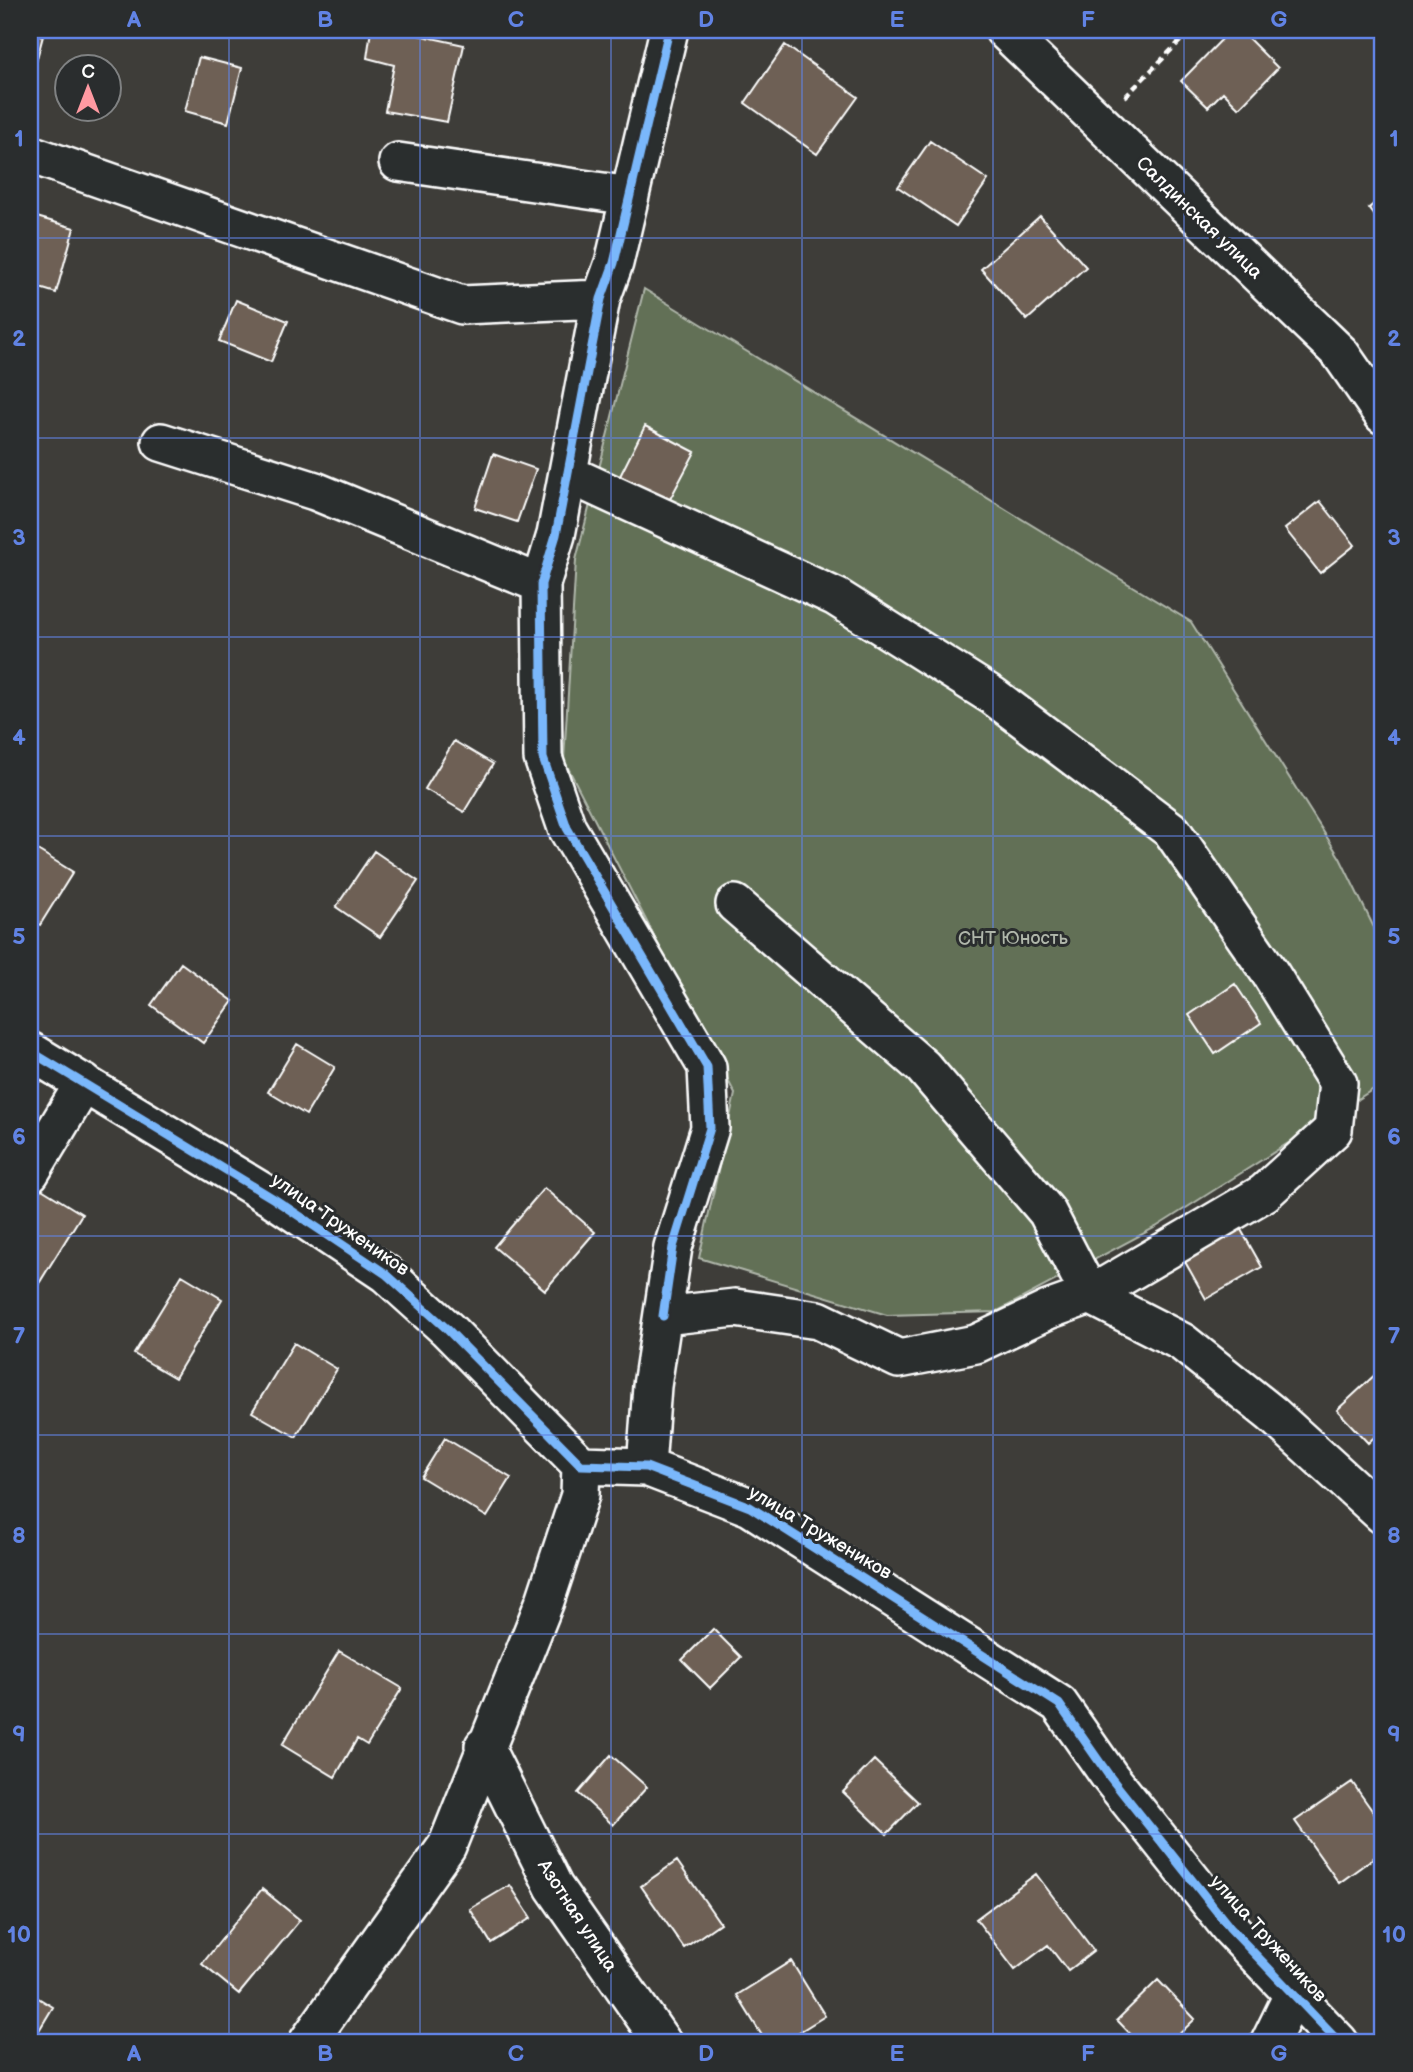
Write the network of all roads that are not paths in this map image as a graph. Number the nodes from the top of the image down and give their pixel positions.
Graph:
1 (669, 30) edge
2 (1004, 30) edge
3 (30, 155) edge
4 (398, 162) dead end
5 (629, 196) junction
6 (601, 299) junction
7 (1383, 415) edge
8 (162, 442) dead end
9 (568, 474) junction
10 (541, 584) junction
11 (735, 904) dead end
12 (30, 1051) edge
13 (84, 1083) junction
14 (30, 1174) edge
15 (1090, 1295) junction
16 (663, 1316) junction
17 (581, 1465) junction
18 (646, 1467) junction
19 (1383, 1515) edge
20 (484, 1746) junction
21 (1293, 1995) junction
22 (308, 2042) edge
23 (662, 2042) edge
24 (1270, 2042) edge
25 (1339, 2042) edge

1 - 5 street
2 - 7 street, Салдинская улица
3 - 6 street
4 - 5 street
5 - 6 street
6 - 9 street
8 - 10 street
9 - 10 street
9 - 15 street
10 - 16 street
11 - 15 street
12 - 13 street, улица Тружеников
13 - 14 street
13 - 17 street, улица Тружеников
15 - 16 street
15 - 19 street
16 - 18 street
17 - 18 street, улица Тружеников
17 - 20 street
18 - 21 street, улица Тружеников
20 - 22 street
20 - 23 street, Азотная улица
21 - 24 street
21 - 25 street, улица Тружеников

